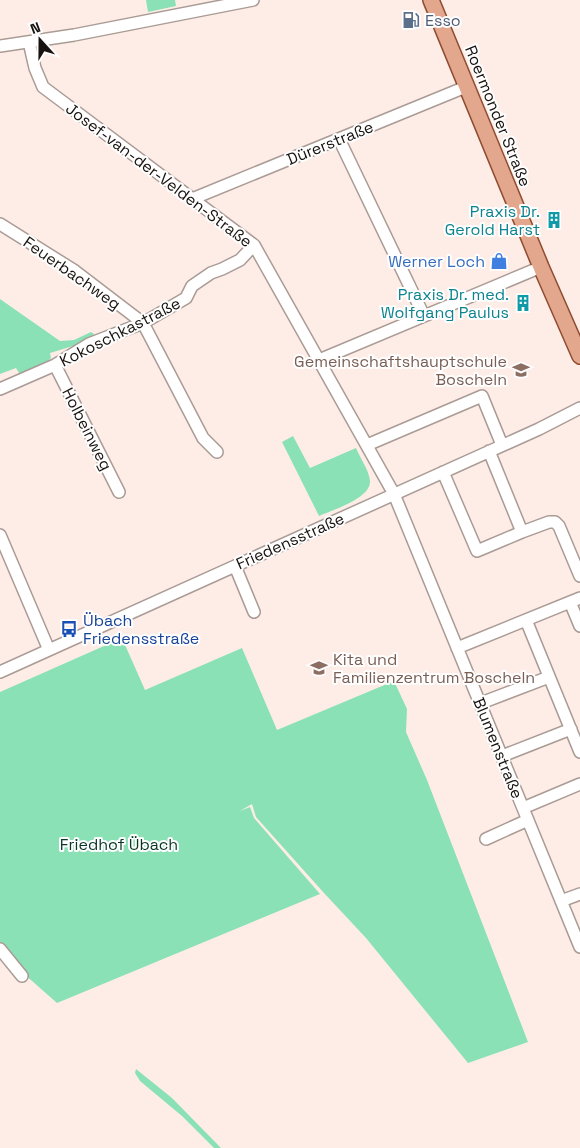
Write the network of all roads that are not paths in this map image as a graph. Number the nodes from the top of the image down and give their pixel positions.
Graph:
1 (254, 0) edge
2 (431, 0) edge
3 (29, 42) junction
4 (0, 46) edge
5 (468, 86) junction
6 (340, 139) junction
7 (192, 199) junction
8 (0, 224) edge
9 (254, 245) junction
10 (541, 267) junction
11 (424, 316) junction
12 (143, 323) junction
13 (576, 337) edge
14 (580, 356) edge
15 (319, 360) junction
16 (55, 365) junction
17 (0, 389) edge
18 (580, 408) edge
19 (367, 445) junction
20 (502, 445) junction
21 (217, 452) dead end
22 (489, 452) junction
23 (443, 472) junction
24 (118, 492) dead end
25 (394, 494) junction
26 (522, 532) junction
27 (0, 535) edge
28 (235, 566) junction
29 (580, 576) edge
30 (575, 600) edge
31 (254, 612) dead end
32 (526, 620) junction
33 (580, 626) edge
34 (458, 648) junction
35 (49, 650) junction
36 (0, 672) edge
37 (549, 676) junction
38 (480, 703) junction
39 (571, 729) junction
40 (580, 752) edge
41 (502, 756) junction
42 (580, 784) edge
43 (523, 808) junction
44 (528, 820) junction
45 (486, 838) dead end
46 (580, 894) edge
47 (561, 901) junction
48 (580, 947) edge
49 (0, 949) edge
50 (22, 976) dead end

1 - 3 street
2 - 5 main road, Roermonder Straße
3 - 4 street
3 - 7 street, Josef-van-der-Velden-Straße
5 - 6 street, Dürerstraße
5 - 10 main road, Roermonder Straße
6 - 7 street, Dürerstraße
6 - 11 street
7 - 9 street, Josef-van-der-Velden-Straße
8 - 12 street, Feuerbachweg
9 - 12 street, Kokoschkastraße
9 - 15 street, Josef-van-der-Velden-Straße
10 - 11 street
10 - 13 main road, Roermonder Straße
11 - 15 street
12 - 16 street, Kokoschkastraße
12 - 21 street
13 - 14 main road, Roermonder Straße
15 - 19 street, Josef-van-der-Velden-Straße
16 - 17 street, Kokoschkastraße
16 - 24 street, Holbeinweg
18 - 20 street, Friedensstraße
19 - 20 street
19 - 25 street, Josef-van-der-Velden-Straße
20 - 22 street, Friedensstraße
22 - 23 street, Friedensstraße
22 - 26 street
23 - 25 street, Friedensstraße
23 - 26 street
25 - 28 street, Friedensstraße
25 - 34 street, Blumenstraße
26 - 29 street
27 - 35 street
28 - 31 street
28 - 35 street, Friedensstraße
30 - 32 street
30 - 33 street
32 - 34 street
32 - 37 street
34 - 38 street, Blumenstraße
35 - 36 street, Friedensstraße
37 - 38 street
37 - 39 street
38 - 41 street, Blumenstraße
39 - 40 street
39 - 41 street
41 - 43 street, Blumenstraße
42 - 43 street
43 - 44 street, Blumenstraße
44 - 45 street
44 - 47 street, Blumenstraße
46 - 47 street
47 - 48 street, Blumenstraße
49 - 50 street

